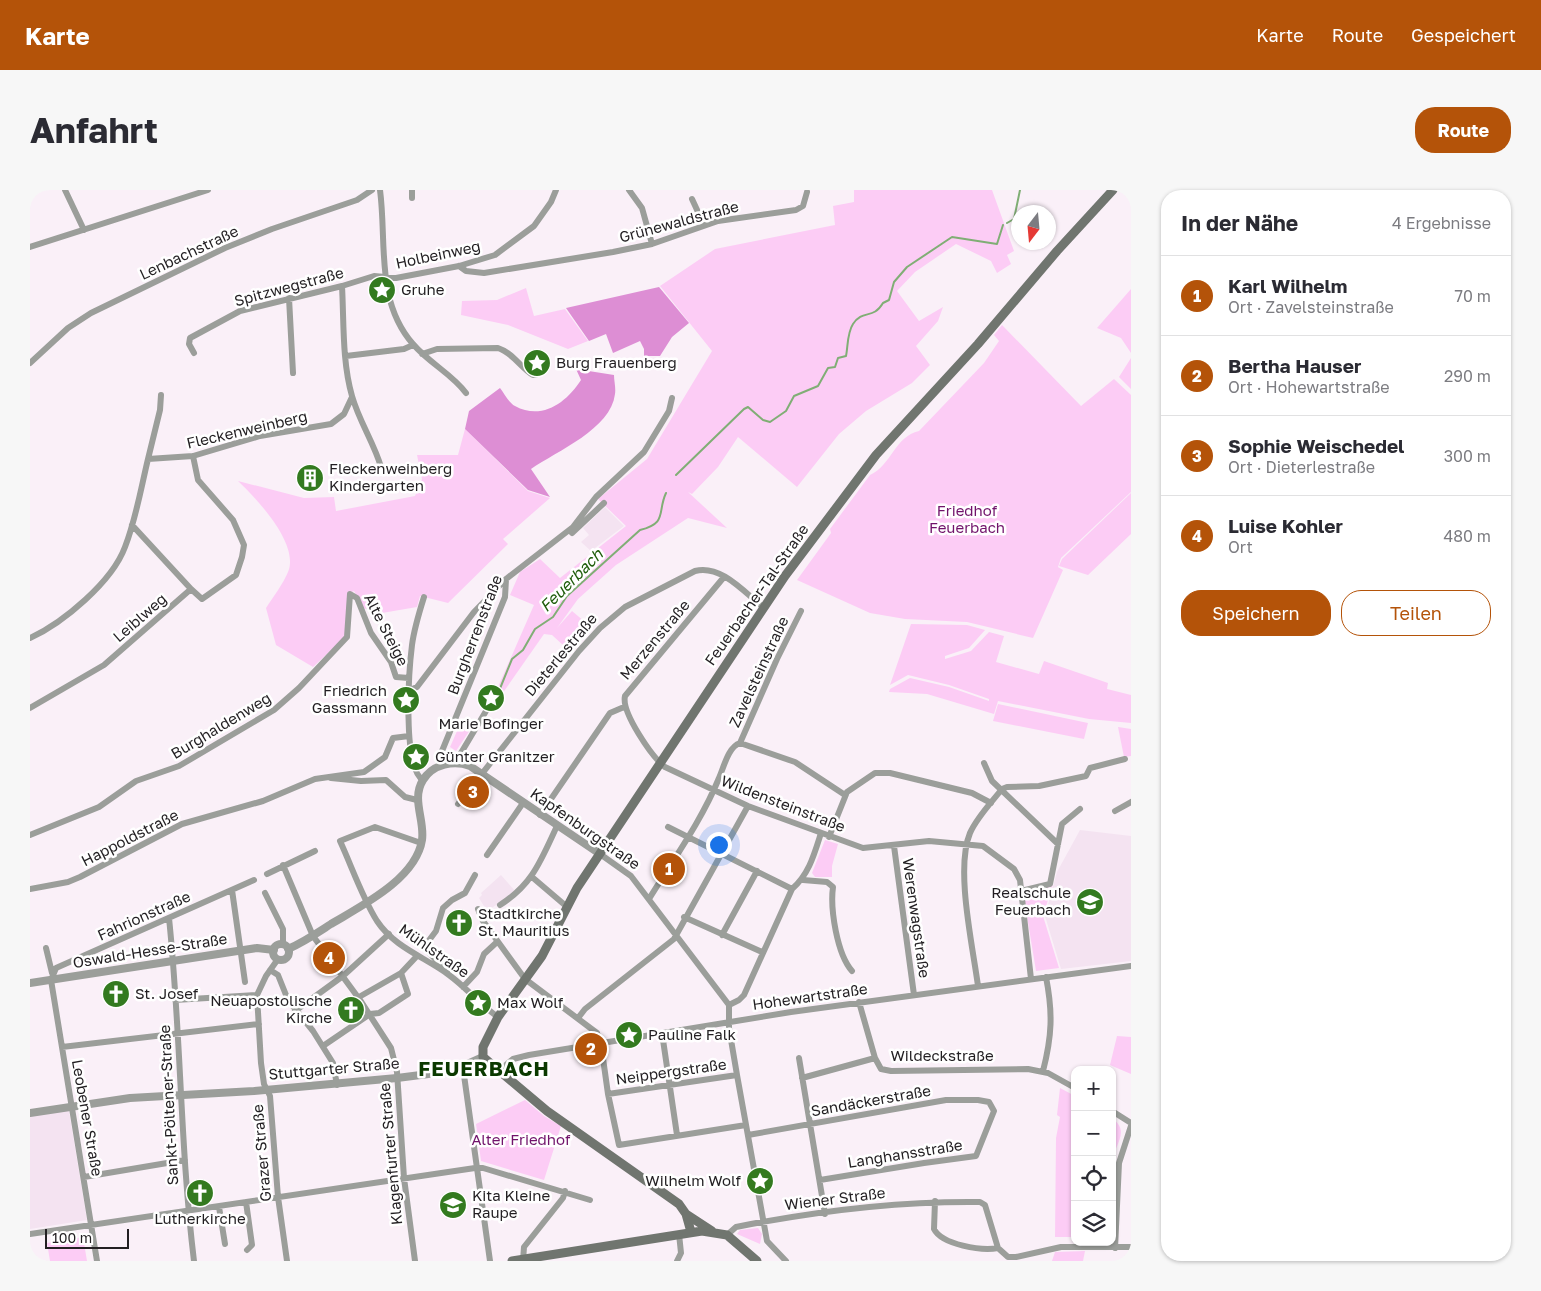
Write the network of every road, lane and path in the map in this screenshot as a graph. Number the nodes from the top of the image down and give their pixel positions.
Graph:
1 (65, 190) edge
2 (208, 190) edge
3 (372, 190) edge
4 (380, 190) edge
5 (412, 190) edge
6 (556, 190) edge
7 (629, 190) edge
8 (1113, 190) edge
9 (807, 192) dead end
10 (412, 198) dead end
11 (692, 199) dead end
12 (704, 225) junction
13 (84, 230) junction
14 (652, 244) junction
15 (30, 247) edge
16 (459, 266) junction
17 (386, 277) junction
18 (342, 286) junction
19 (288, 298) junction
20 (413, 345) junction
21 (194, 354) dead end
22 (422, 354) junction
23 (346, 356) junction
24 (30, 363) edge
25 (293, 372) dead end
26 (538, 374) dead end
27 (466, 393) dead end
28 (161, 395) dead end
29 (352, 397) junction
30 (672, 398) dead end
31 (193, 456) junction
32 (148, 458) junction
33 (381, 467) dead end
34 (604, 503) dead end
35 (132, 525) junction
36 (562, 537) junction
37 (724, 576) junction
38 (506, 579) junction
39 (191, 589) junction
40 (424, 597) dead end
41 (349, 603) joint
42 (764, 608) junction
43 (801, 611) dead end
44 (30, 638) edge
45 (410, 678) junction
46 (410, 690) junction
47 (492, 701) dead end
48 (624, 707) junction
49 (30, 708) edge
50 (409, 736) junction
51 (740, 743) junction
52 (1125, 759) dead end
53 (455, 763) junction
54 (660, 763) junction
55 (984, 763) dead end
56 (443, 765) junction
57 (482, 773) junction
58 (325, 777) junction
59 (423, 780) junction
60 (1002, 789) junction
61 (714, 791) junction
62 (845, 796) junction
63 (417, 800) junction
64 (1131, 802) edge
65 (523, 803) junction
66 (991, 803) junction
67 (458, 804) dead end
68 (748, 806) junction
69 (1080, 809) dead end
70 (1115, 811) dead end
71 (540, 815) junction
72 (557, 826) junction
73 (668, 827) dead end
74 (821, 834) junction
75 (30, 835) edge
76 (829, 837) junction
77 (686, 838) junction
78 (421, 843) junction
79 (968, 843) junction
80 (1058, 844) junction
81 (894, 846) junction
82 (315, 851) dead end
83 (600, 854) junction
84 (487, 855) dead end
85 (722, 855) junction
86 (282, 866) junction
87 (757, 871) junction
88 (267, 874) dead end
89 (475, 876) dead end
90 (532, 877) junction
91 (254, 880) dead end
92 (803, 880) junction
93 (30, 889) edge
94 (792, 889) junction
95 (232, 890) junction
96 (1021, 890) junction
97 (265, 893) dead end
98 (649, 899) junction
99 (368, 903) junction
100 (500, 905) dead end
101 (566, 906) junction
102 (478, 909) dead end
103 (684, 917) junction
104 (169, 918) junction
105 (675, 933) junction
106 (389, 934) junction
107 (313, 936) junction
108 (722, 936) junction
109 (497, 942) junction
110 (286, 947) junction
111 (46, 948) dead end
112 (274, 950) junction
113 (241, 951) junction
114 (762, 952) junction
115 (417, 956) junction
116 (278, 959) junction
117 (174, 962) junction
118 (1131, 966) edge
119 (270, 970) junction
120 (852, 971) dead end
121 (401, 973) junction
122 (448, 973) junction
123 (52, 976) junction
124 (343, 976) junction
125 (1046, 977) junction
126 (525, 979) junction
127 (1031, 979) junction
128 (245, 982) dead end
129 (30, 983) edge
130 (463, 986) junction
131 (978, 986) junction
132 (914, 995) junction
133 (257, 996) junction
134 (359, 997) junction
135 (176, 1000) junction
136 (859, 1002) junction
137 (729, 1004) junction
138 (295, 1010) junction
139 (370, 1014) junction
140 (498, 1017) junction
141 (578, 1018) junction
142 (730, 1022) junction
143 (259, 1024) junction
144 (662, 1033) junction
145 (178, 1034) junction
146 (602, 1044) junction
147 (323, 1046) junction
148 (62, 1047) junction
149 (483, 1057) junction
150 (799, 1058) dead end
151 (875, 1058) junction
152 (463, 1068) junction
153 (499, 1071) junction
154 (1043, 1071) junction
155 (737, 1075) junction
156 (397, 1078) junction
157 (802, 1078) junction
158 (337, 1084) junction
159 (670, 1086) junction
160 (1071, 1086) edge
161 (267, 1089) junction
162 (180, 1094) junction
163 (608, 1094) junction
164 (72, 1107) junction
165 (994, 1111) joint
166 (30, 1113) edge
167 (1116, 1114) edge
168 (809, 1124) junction
169 (1131, 1124) edge
170 (746, 1125) junction
171 (677, 1135) junction
172 (748, 1135) junction
173 (185, 1160) junction
174 (477, 1168) junction
175 (84, 1177) junction
176 (404, 1178) junction
177 (820, 1180) junction
178 (565, 1191) junction
179 (278, 1197) junction
180 (590, 1200) dead end
181 (935, 1201) junction
182 (246, 1202) junction
183 (219, 1207) junction
184 (188, 1211) junction
185 (686, 1214) junction
186 (825, 1214) junction
187 (763, 1222) junction
188 (91, 1226) junction
189 (712, 1231) junction
190 (691, 1232) junction
191 (30, 1234) edge
192 (679, 1234) junction
193 (727, 1235) junction
194 (225, 1244) dead end
195 (1131, 1247) edge
196 (998, 1248) junction
197 (1115, 1248) junction
198 (247, 1250) dead end
199 (523, 1260) edge
200 (96, 1261) edge
201 (194, 1261) edge
202 (287, 1261) edge
203 (415, 1261) edge
204 (490, 1261) edge
205 (512, 1261) edge
206 (677, 1261) edge
207 (757, 1261) edge
208 (786, 1261) edge

1 - 13 street
2 - 13 street
3 - 24 street, Lenbachstraße
4 - 17 street
5 - 10 street
6 - 16 street, Holbeinweg
7 - 14 street
8 - 42 main road, Feuerbacher-Tal-Straße
9 - 12 street, Grünewaldstraße
11 - 12 street
12 - 14 street, Grünewaldstraße
13 - 15 street
14 - 16 street, Grünewaldstraße
16 - 17 street, Holbeinweg
17 - 18 street, Spitzwegstraße
17 - 20 street
18 - 19 street, Spitzwegstraße
18 - 23 street
19 - 21 street, Spitzwegstraße
19 - 25 street
20 - 22 street
20 - 23 street
22 - 26 street
22 - 27 street
23 - 29 street
28 - 32 street
29 - 31 street, Fleckenweinberg
29 - 33 street
30 - 36 street, Burgherrenstraße
31 - 32 street, Fleckenweinberg
31 - 39 street
32 - 35 street
34 - 36 street
35 - 39 street
35 - 44 street
36 - 38 street, Burgherrenstraße
37 - 42 street, Dieterlestraße
37 - 48 street, Merzenstraße
37 - 57 street, Dieterlestraße
38 - 46 street
38 - 56 street, Burgherrenstraße
39 - 49 street, Leiblweg
40 - 45 street
41 - 45 street, Alte Steige
41 - 75 street, Burghaldenweg
42 - 54 main road, Feuerbacher-Tal-Straße
43 - 51 street, Zavelsteinstraße
45 - 46 street
46 - 50 street
47 - 53 street
48 - 54 street, Wildensteinstraße
48 - 71 street
50 - 58 street, Happoldstraße
50 - 59 street
51 - 61 street, Zavelsteinstraße
51 - 62 street, Zavelsteinstraße
52 - 60 street
53 - 56 street
53 - 57 street, Kapfenburgstraße
54 - 61 street, Wildensteinstraße
54 - 83 main road, Feuerbacher-Tal-Straße
55 - 60 street
56 - 59 street
57 - 65 street, Kapfenburgstraße
57 - 67 street, Dieterlestraße
58 - 63 street, Happoldstraße
58 - 93 street, Happoldstraße
59 - 63 street
60 - 66 street
60 - 80 street
61 - 68 street, Wildensteinstraße
61 - 77 street, Zavelsteinstraße
62 - 66 street
62 - 76 street
63 - 78 street
64 - 70 street
65 - 71 street, Kapfenburgstraße
65 - 84 street
66 - 79 street
68 - 74 street, Wildensteinstraße
68 - 85 street
69 - 80 street
71 - 72 street, Kapfenburgstraße
72 - 83 street, Kapfenburgstraße
72 - 90 street
73 - 77 street
74 - 76 street, Wildensteinstraße
74 - 92 street
76 - 81 street, Wildensteinstraße
77 - 85 street
77 - 98 street, Zavelsteinstraße
78 - 99 street
78 - 99 street, Mühlstraße
79 - 81 street, Wildensteinstraße
79 - 96 street, Wildensteinstraße
79 - 131 street
80 - 96 street
81 - 132 street, Werenwagstraße
82 - 86 street
83 - 98 street, Kapfenburgstraße
83 - 101 main road, Feuerbacher-Tal-Straße
85 - 87 street
85 - 103 street
86 - 88 street
86 - 107 street, Klagenfurter Straße
87 - 94 street
87 - 108 street
89 - 122 street
90 - 100 street
90 - 101 street
91 - 95 street, Fahrionstraße
92 - 94 street
92 - 120 street
94 - 114 street
95 - 104 street, Fahrionstraße
95 - 113 street
96 - 127 street, Wildensteinstraße
97 - 110 street
98 - 105 street, Kapfenburgstraße
99 - 106 street, Mühlstraße
99 - 107 street
101 - 126 main road, Feuerbacher-Tal-Straße
102 - 109 street
103 - 105 street
103 - 108 street
104 - 117 street, Sankt-Pöltener-Straße
104 - 123 street, Fahrionstraße
105 - 137 street, Kapfenburgstraße
105 - 141 street
106 - 115 street, Mühlstraße
106 - 124 street
107 - 110 street, Oswald-Hesse-Straße
107 - 124 street, Klagenfurter Straße
108 - 114 street
109 - 126 street
109 - 130 street
110 - 112 street, Oswald-Hesse-Straße
110 - 116 street, Oswald-Hesse-Straße
111 - 123 street, Leobener Straße
112 - 113 street, Oswald-Hesse-Straße
112 - 116 street
113 - 117 street, Oswald-Hesse-Straße
113 - 128 street
114 - 137 street
115 - 121 street
115 - 122 street, Mühlstraße
116 - 119 street, Grazer Straße
117 - 123 street, Oswald-Hesse-Straße
117 - 135 street, Sankt-Pöltener-Straße
118 - 125 street, Hohewartstraße
119 - 133 street, Grazer Straße
119 - 138 street
121 - 134 street
121 - 139 street
122 - 130 street, Mühlstraße
123 - 129 street, Oswald-Hesse-Straße
123 - 148 street, Leobener Straße
124 - 134 street, Klagenfurter Straße
124 - 138 street
125 - 127 street, Hohewartstraße
125 - 154 street
126 - 140 main road, Feuerbacher-Tal-Straße
126 - 141 street
127 - 131 street, Hohewartstraße
130 - 140 street, Mühlstraße
131 - 132 street, Hohewartstraße
132 - 136 street, Hohewartstraße
133 - 135 street
133 - 143 street, Grazer Straße
134 - 139 street, Klagenfurter Straße
135 - 145 street, Sankt-Pöltener-Straße
136 - 142 street, Hohewartstraße
136 - 151 street, Wildeckstraße
137 - 142 street
138 - 147 street
139 - 147 street
139 - 156 street, Klagenfurter Straße
140 - 149 main road, Feuerbacher-Tal-Straße
141 - 146 street
142 - 144 street, Hohewartstraße
142 - 155 street
143 - 145 street
143 - 161 street, Grazer Straße
144 - 146 street, Hohewartstraße
144 - 159 street
145 - 148 street
145 - 162 street, Sankt-Pöltener-Straße
146 - 153 street, Hohewartstraße
146 - 163 street
147 - 158 street
148 - 164 street, Leobener Straße
149 - 152 street, Stuttgarter Straße
149 - 153 main road
150 - 157 street
151 - 154 street, Wildeckstraße
151 - 157 street
152 - 156 street, Stuttgarter Straße
152 - 174 street
153 - 185 main road
154 - 160 street, Wildeckstraße
155 - 159 street, Neippergstraße
155 - 170 street
156 - 158 street, Stuttgarter Straße
156 - 176 street, Klagenfurter Straße
157 - 168 street
158 - 161 street, Stuttgarter Straße
159 - 163 street, Neippergstraße
159 - 171 street
161 - 162 street, Stuttgarter Straße
161 - 179 street, Grazer Straße
162 - 164 street, Stuttgarter Straße
162 - 173 street, Sankt-Pöltener-Straße
163 - 171 street
164 - 166 street, Stuttgarter Straße
164 - 175 street, Leobener Straße
165 - 168 street, Sandäckerstraße
165 - 177 street, Langhansstraße
167 - 169 street
168 - 172 street, Sandäckerstraße
168 - 177 street
169 - 197 street
170 - 171 street
170 - 172 street
172 - 187 street
173 - 175 street
173 - 184 street, Sankt-Pöltener-Straße
174 - 176 street
174 - 178 street
174 - 204 street
175 - 188 street, Leobener Straße
176 - 179 street
176 - 203 street, Klagenfurter Straße
177 - 186 street
178 - 180 street
178 - 199 street
179 - 182 street
179 - 202 street, Grazer Straße
181 - 186 street, Wiener Straße
181 - 196 street, Wiener Straße
181 - 196 street
182 - 183 street
182 - 198 street
183 - 184 street
183 - 194 street
184 - 188 street
184 - 201 street, Sankt-Pöltener-Straße
185 - 189 main road
185 - 190 main road
186 - 187 street, Wiener Straße
187 - 193 street, Wiener Straße
187 - 208 street
188 - 191 street
188 - 200 street, Leobener Straße
189 - 190 main road
189 - 193 main road
190 - 192 main road
192 - 199 main road
192 - 206 street
193 - 207 main road
195 - 197 street
196 - 197 street
199 - 205 main road

